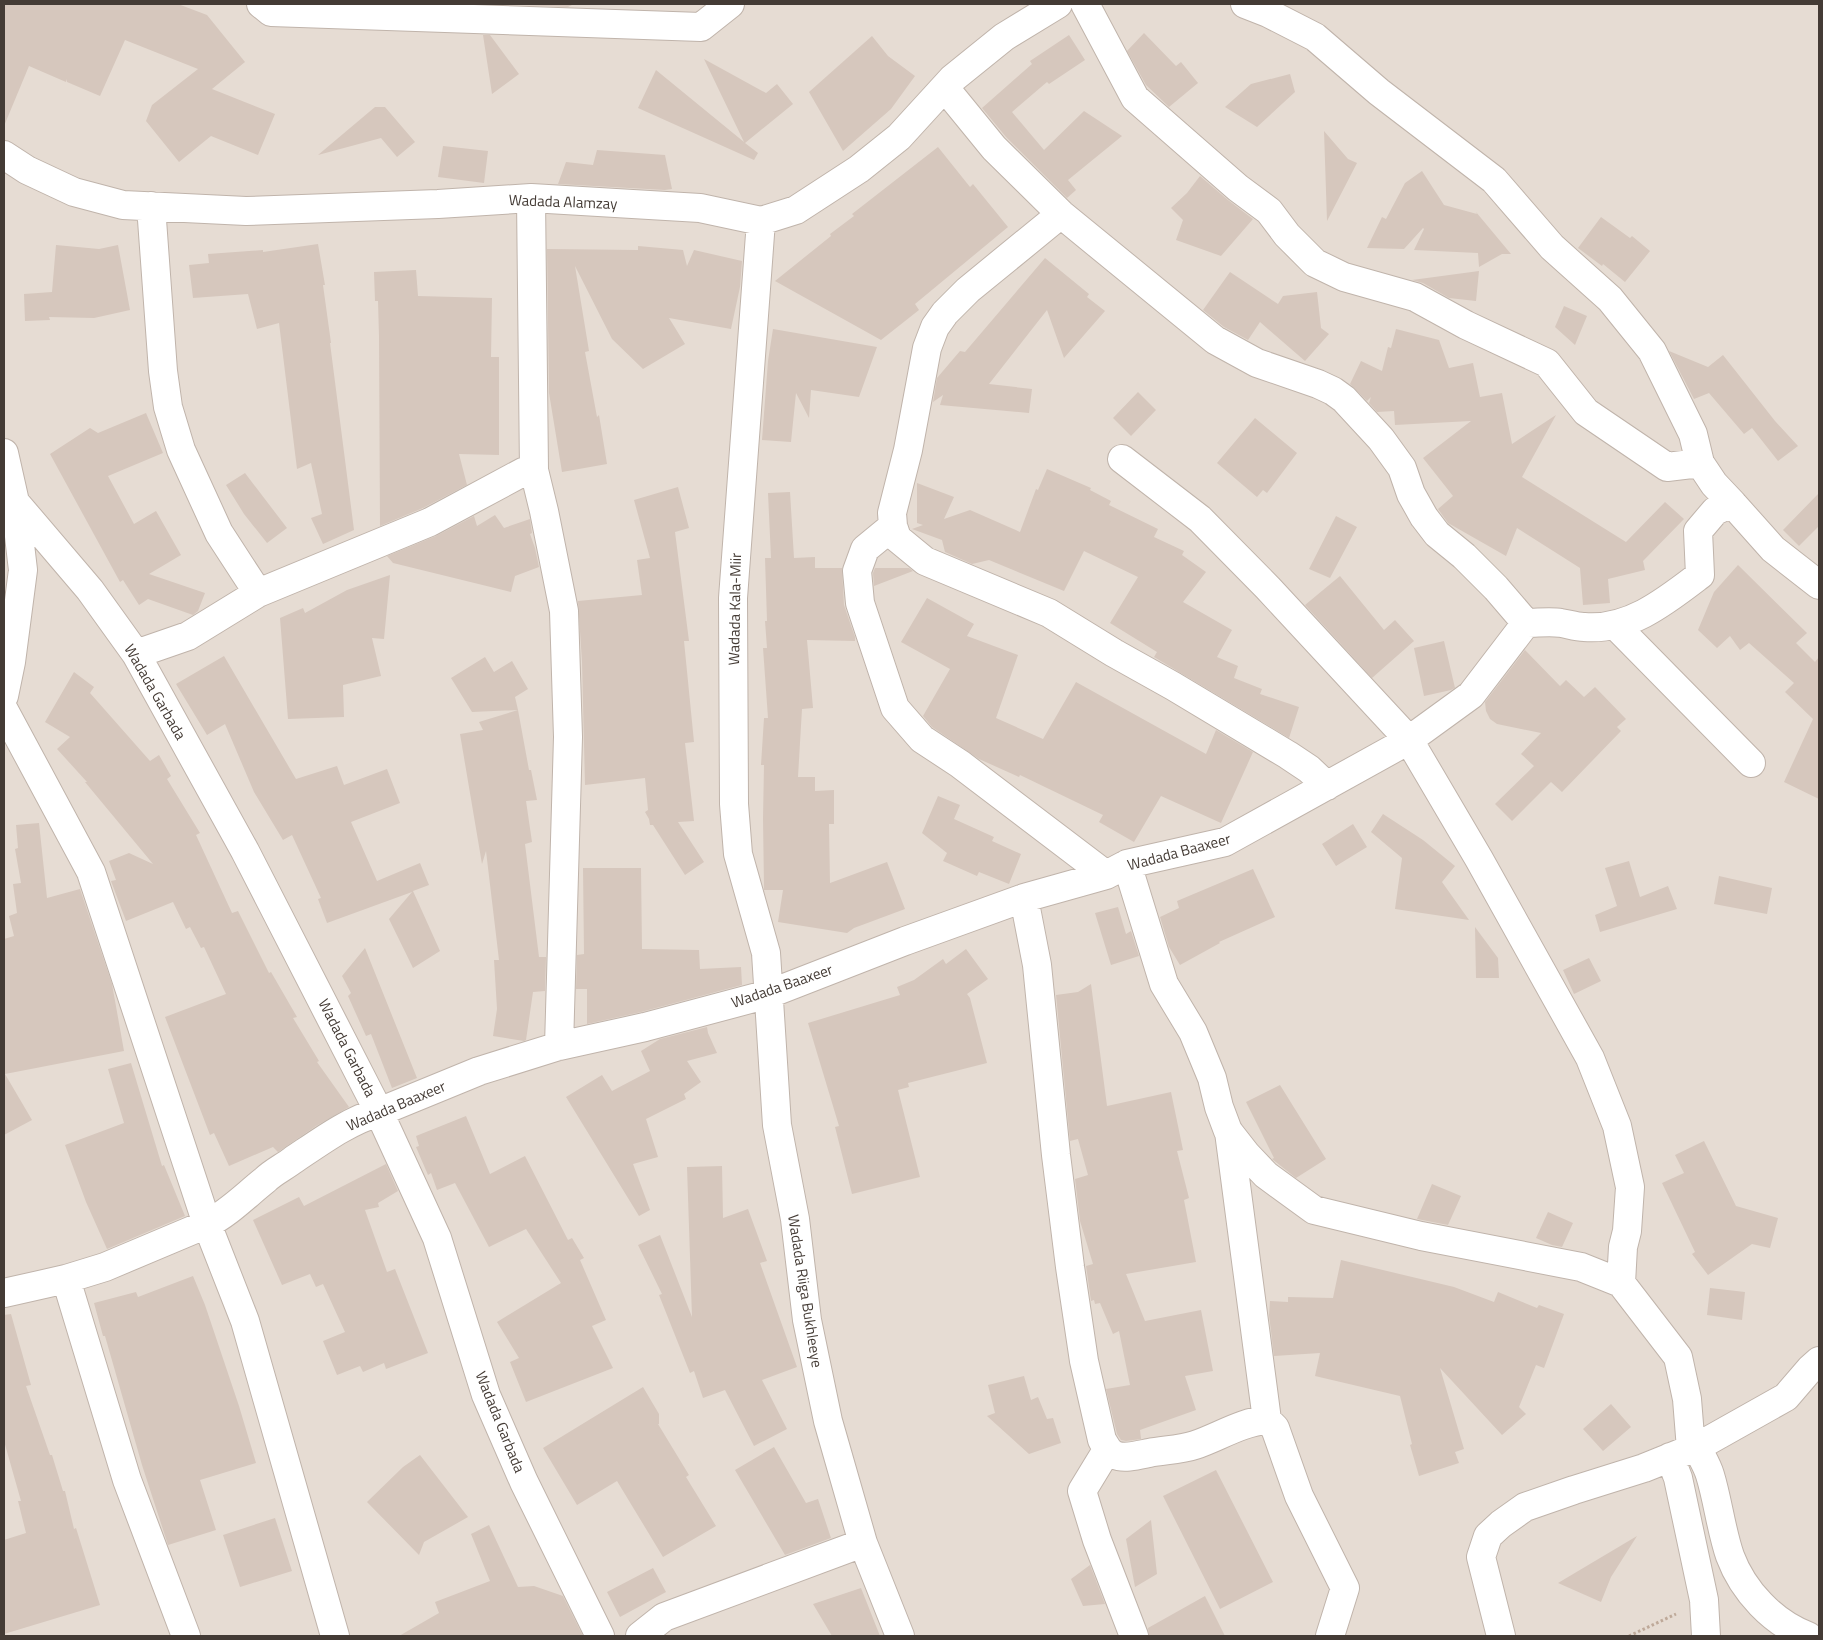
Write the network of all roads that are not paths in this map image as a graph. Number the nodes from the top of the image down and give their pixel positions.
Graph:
1 (260, 4) edge
2 (730, 4) edge
3 (1058, 4) edge
4 (1085, 4) edge
5 (1245, 4) edge
6 (945, 88) junction
7 (4, 155) edge
8 (531, 198) junction
9 (151, 206) junction
10 (1061, 214) junction
11 (761, 222) junction
12 (4, 453) edge
13 (1122, 459) dead end
14 (1700, 463) junction
15 (534, 470) junction
16 (15, 502) junction
17 (1732, 503) junction
18 (893, 526) junction
19 (1819, 584) edge
20 (258, 593) junction
21 (1526, 623) junction
22 (1615, 625) junction
23 (136, 654) junction
24 (4, 696) edge
25 (4, 710) edge
26 (1409, 740) junction
27 (1751, 763) dead end
28 (1327, 786) junction
29 (1116, 870) junction
30 (1024, 898) junction
31 (769, 994) junction
32 (559, 1046) junction
33 (379, 1112) junction
34 (1228, 1131) junction
35 (207, 1224) junction
36 (66, 1279) junction
37 (1621, 1283) junction
38 (4, 1294) edge
39 (1819, 1361) edge
40 (1267, 1420) junction
41 (1108, 1450) junction
42 (1686, 1451) junction
43 (863, 1544) junction
44 (186, 1636) edge
45 (335, 1636) edge
46 (600, 1636) edge
47 (640, 1636) edge
48 (900, 1636) edge
49 (1134, 1636) edge
50 (1330, 1636) edge
51 (1501, 1636) edge
52 (1706, 1636) edge
53 (1808, 1636) edge

1 - 2 street
3 - 6 street
4 - 14 street
5 - 14 street
6 - 10 street
6 - 11 street
7 - 9 street, Wadada Alamzay
8 - 9 street, Wadada Alamzay
8 - 11 street, Wadada Alamzay
8 - 15 street
9 - 20 street
10 - 18 street
10 - 21 street
11 - 31 street, Wadada Kala-Miir
12 - 16 street
13 - 26 street
14 - 17 street
15 - 20 street
15 - 32 street
16 - 23 street, Wadada Garbada
16 - 24 street
17 - 19 street
17 - 22 street
18 - 28 street
18 - 29 street
20 - 23 street
21 - 22 street
21 - 26 street, Wadada Baaxeer
22 - 27 street
23 - 33 street, Wadada Garbada
25 - 35 street
26 - 28 street, Wadada Baaxeer
26 - 37 street
28 - 29 street, Wadada Baaxeer
29 - 30 street, Wadada Baaxeer
29 - 34 street
30 - 31 street, Wadada Baaxeer
30 - 41 street
31 - 32 street, Wadada Baaxeer
31 - 43 street, Wadada Riiga Bukhleeye
32 - 33 street, Wadada Baaxeer
33 - 35 street, Wadada Baaxeer
33 - 46 street, Wadada Garbada
34 - 37 street
34 - 40 street
35 - 36 street, Wadada Baaxeer
35 - 45 street
36 - 38 street, Wadada Baaxeer
36 - 44 street
37 - 42 street
39 - 42 street
40 - 41 street
40 - 50 street
41 - 49 street
42 - 51 street
42 - 52 street
42 - 53 street
43 - 47 street
43 - 48 street, Wadada Riiga Bukhleeye

